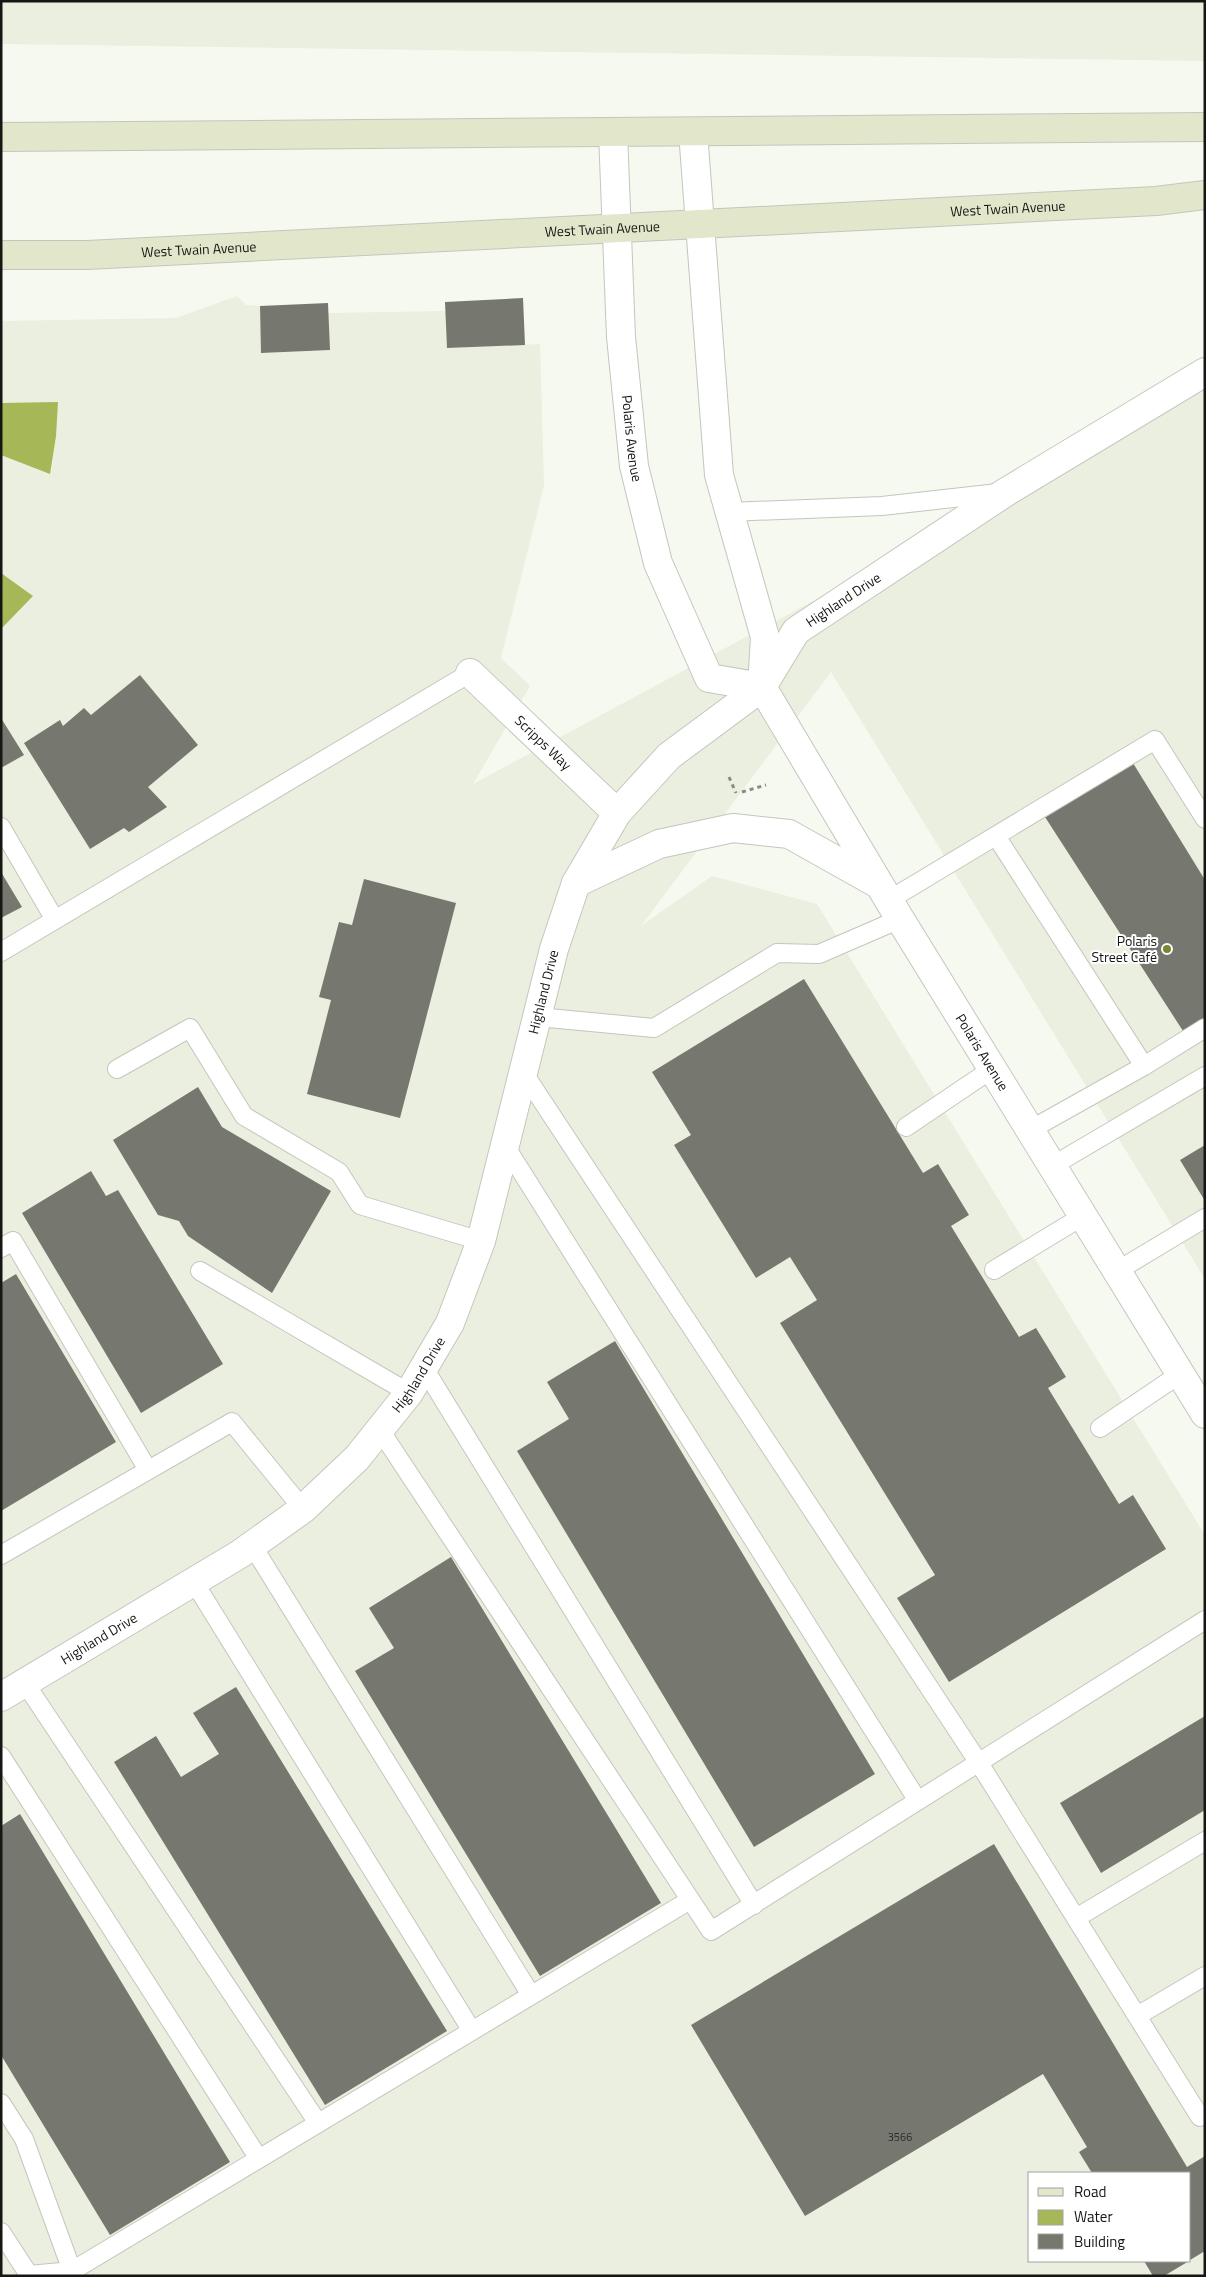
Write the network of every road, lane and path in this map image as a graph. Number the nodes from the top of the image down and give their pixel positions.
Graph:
1 (1205, 127) edge
2 (693, 132) junction
3 (613, 133) junction
4 (1, 137) edge
5 (1205, 195) edge
6 (699, 224) junction
7 (617, 229) junction
8 (1, 255) edge
9 (1205, 372) edge
10 (1006, 492) junction
11 (728, 512) junction
12 (470, 673) joint
13 (762, 687) junction
14 (729, 777) dead end
15 (737, 793) dead end
16 (617, 813) junction
17 (1205, 819) edge
18 (1, 827) edge
19 (996, 836) junction
20 (576, 883) junction
21 (889, 901) junction
22 (55, 920) junction
23 (1, 952) edge
24 (538, 1017) junction
25 (1205, 1028) edge
26 (1144, 1066) junction
27 (117, 1069) dead end
28 (992, 1069) junction
29 (523, 1072) junction
30 (1205, 1076) edge
31 (906, 1126) dead end
32 (1030, 1130) junction
33 (504, 1144) junction
34 (1052, 1166) junction
35 (1083, 1216) junction
36 (1205, 1218) edge
37 (481, 1241) junction
38 (1, 1248) edge
39 (994, 1270) dead end
40 (200, 1271) dead end
41 (1117, 1271) junction
42 (424, 1368) junction
43 (1180, 1374) junction
44 (409, 1393) junction
45 (1205, 1414) edge
46 (1100, 1428) dead end
47 (380, 1430) junction
48 (148, 1470) junction
49 (303, 1509) junction
50 (252, 1545) junction
51 (1, 1555) edge
52 (194, 1582) junction
53 (1205, 1620) edge
54 (25, 1683) junction
55 (1, 1696) edge
56 (1, 1756) edge
57 (979, 1763) junction
58 (918, 1801) junction
59 (1205, 1841) edge
60 (690, 1900) junction
61 (754, 1905) junction
62 (1076, 1918) junction
63 (1205, 1976) edge
64 (532, 1994) junction
65 (1137, 2016) junction
66 (472, 2031) junction
67 (1, 2103) edge
68 (1205, 2115) edge
69 (318, 2124) junction
70 (259, 2159) junction
71 (1, 2232) edge
72 (72, 2270) junction

1 - 2 main road
2 - 3 main road
2 - 6 street
3 - 4 main road
3 - 7 street, Polaris Avenue
5 - 6 main road, West Twain Avenue
6 - 7 main road, West Twain Avenue
6 - 11 street
7 - 8 main road, West Twain Avenue
7 - 13 street, Polaris Avenue
9 - 10 street, Highland Drive
10 - 11 lane
10 - 13 street, Highland Drive
11 - 13 street
12 - 16 street, Scripps Way
12 - 22 lane
13 - 16 street, Highland Drive
13 - 21 street, Polaris Avenue
14 - 15 path
16 - 20 street, Highland Drive
17 - 19 lane
18 - 22 lane
19 - 21 lane
19 - 26 lane
20 - 21 street
20 - 24 street, Highland Drive
21 - 24 lane
21 - 28 street, Polaris Avenue
22 - 23 lane
24 - 29 street, Highland Drive
25 - 26 lane
26 - 32 lane
27 - 37 lane
28 - 31 lane
28 - 32 street, Polaris Avenue
29 - 33 street, Highland Drive
29 - 57 lane
30 - 34 lane
32 - 34 street, Polaris Avenue
33 - 37 street, Highland Drive
33 - 58 lane
34 - 35 street, Polaris Avenue
35 - 39 lane
35 - 41 street, Polaris Avenue
36 - 41 lane
37 - 42 street, Highland Drive
38 - 48 lane
40 - 44 lane
41 - 43 street, Polaris Avenue
42 - 44 street, Highland Drive
42 - 61 lane
43 - 45 street, Polaris Avenue
43 - 46 lane
44 - 47 street, Highland Drive
47 - 49 street, Highland Drive
47 - 60 lane
48 - 49 lane
48 - 51 lane
49 - 50 street, Highland Drive
50 - 52 street, Highland Drive
50 - 64 lane
52 - 54 street, Highland Drive
52 - 66 lane
53 - 57 lane
54 - 55 street, Highland Drive
54 - 69 lane
56 - 70 lane
57 - 58 lane
57 - 62 lane
58 - 61 lane
59 - 62 lane
60 - 61 lane
60 - 64 lane
62 - 65 lane
63 - 65 lane
64 - 66 lane
65 - 68 lane
66 - 69 lane
67 - 72 lane
69 - 70 lane
70 - 72 lane
71 - 72 lane

